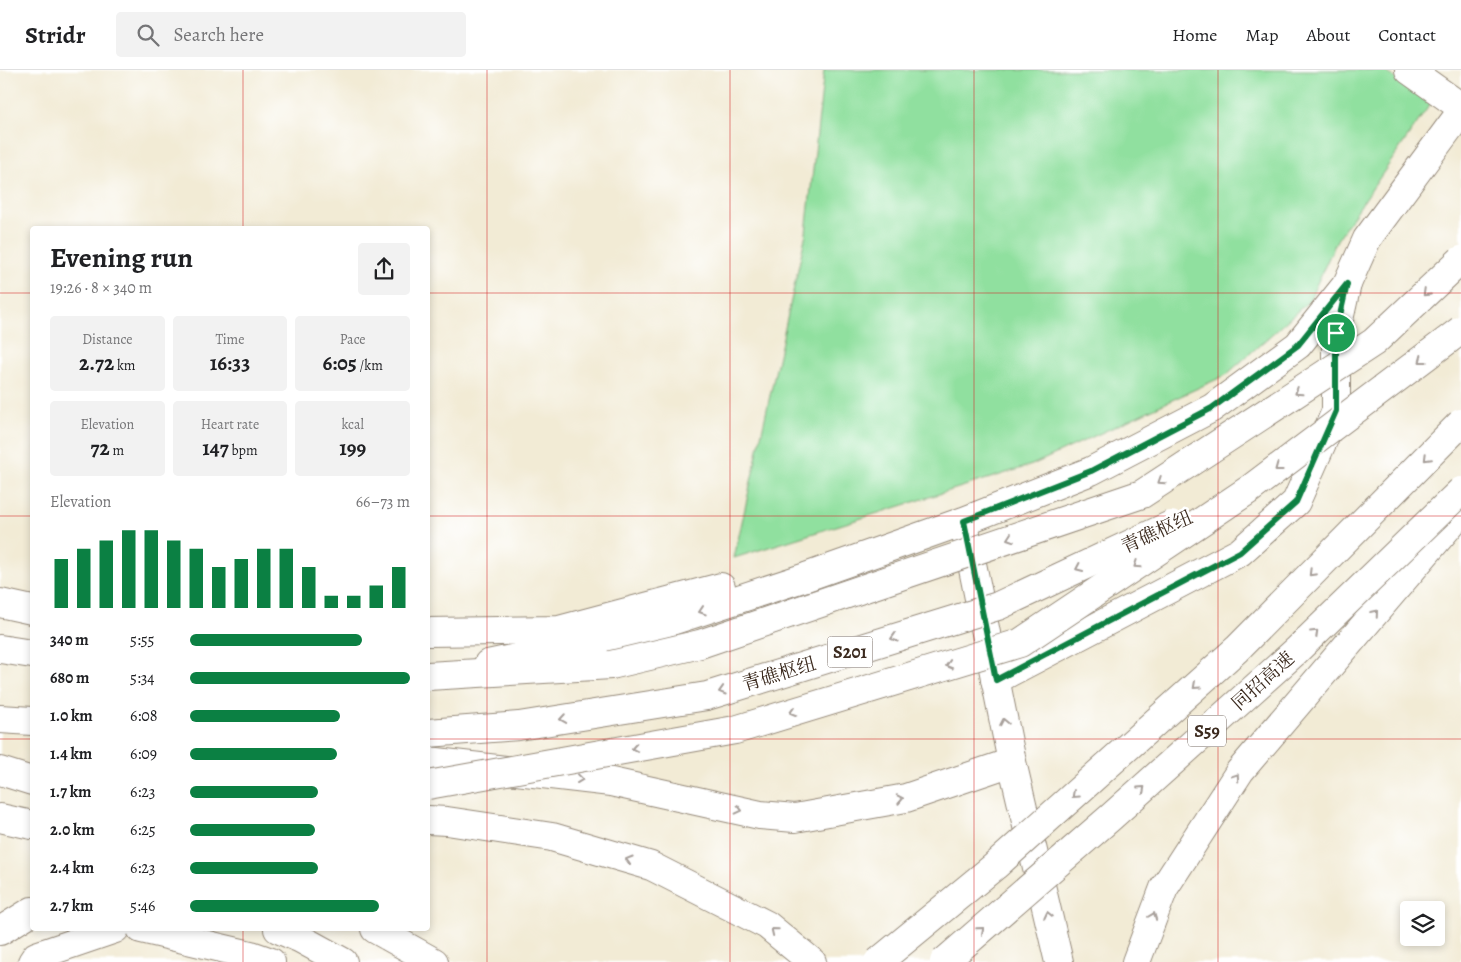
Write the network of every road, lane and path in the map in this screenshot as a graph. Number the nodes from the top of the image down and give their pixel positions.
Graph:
1 (1408, 70) edge
2 (1461, 107) edge
3 (1461, 112) edge
4 (1461, 260) edge
5 (1347, 284) junction
6 (1461, 330) edge
7 (1461, 423) edge
8 (1250, 489) junction
9 (1461, 490) edge
10 (1461, 512) edge
11 (964, 521) junction
12 (0, 603) edge
13 (30, 610) edge
14 (430, 632) edge
15 (0, 649) edge
16 (30, 654) edge
17 (432, 676) edge
18 (996, 680) junction
19 (0, 719) edge
20 (30, 722) edge
21 (430, 733) edge
22 (430, 761) edge
23 (1012, 762) junction
24 (0, 771) edge
25 (30, 780) edge
26 (430, 785) edge
27 (0, 818) edge
28 (437, 821) edge
29 (30, 825) edge
30 (30, 912) edge
31 (0, 931) edge
32 (110, 931) edge
33 (149, 931) edge
34 (283, 931) edge
35 (379, 931) edge
36 (32, 962) edge
37 (271, 962) edge
38 (342, 962) edge
39 (434, 962) edge
40 (812, 962) edge
41 (878, 962) edge
42 (944, 962) edge
43 (1059, 962) edge
44 (1136, 962) edge

1 - 2 main road
3 - 5 main road
4 -> 17 main road, bridge
5 - 11 main road
5 - 18 main road
6 -> 8 main road, bridge
7 -> 41 main road, bridge
8 -> 21 main road, 青礁枢纽 / S201, bridge
8 -> 26 main road, bridge
42 -> 9 main road, 同招高速 / S59, bridge
44 -> 10 main road
11 - 14 main road
11 -> 17 main road
11 - 18 main road
12 - 13 main road
15 - 16 main road
23 -> 18 main road
19 - 20 main road
22 -> 23 main road
43 -> 23 main road
24 - 25 main road
27 - 29 main road
40 -> 28 main road
30 - 31 main road
32 - 36 main road
33 - 37 main road
34 - 38 main road
35 - 39 main road

